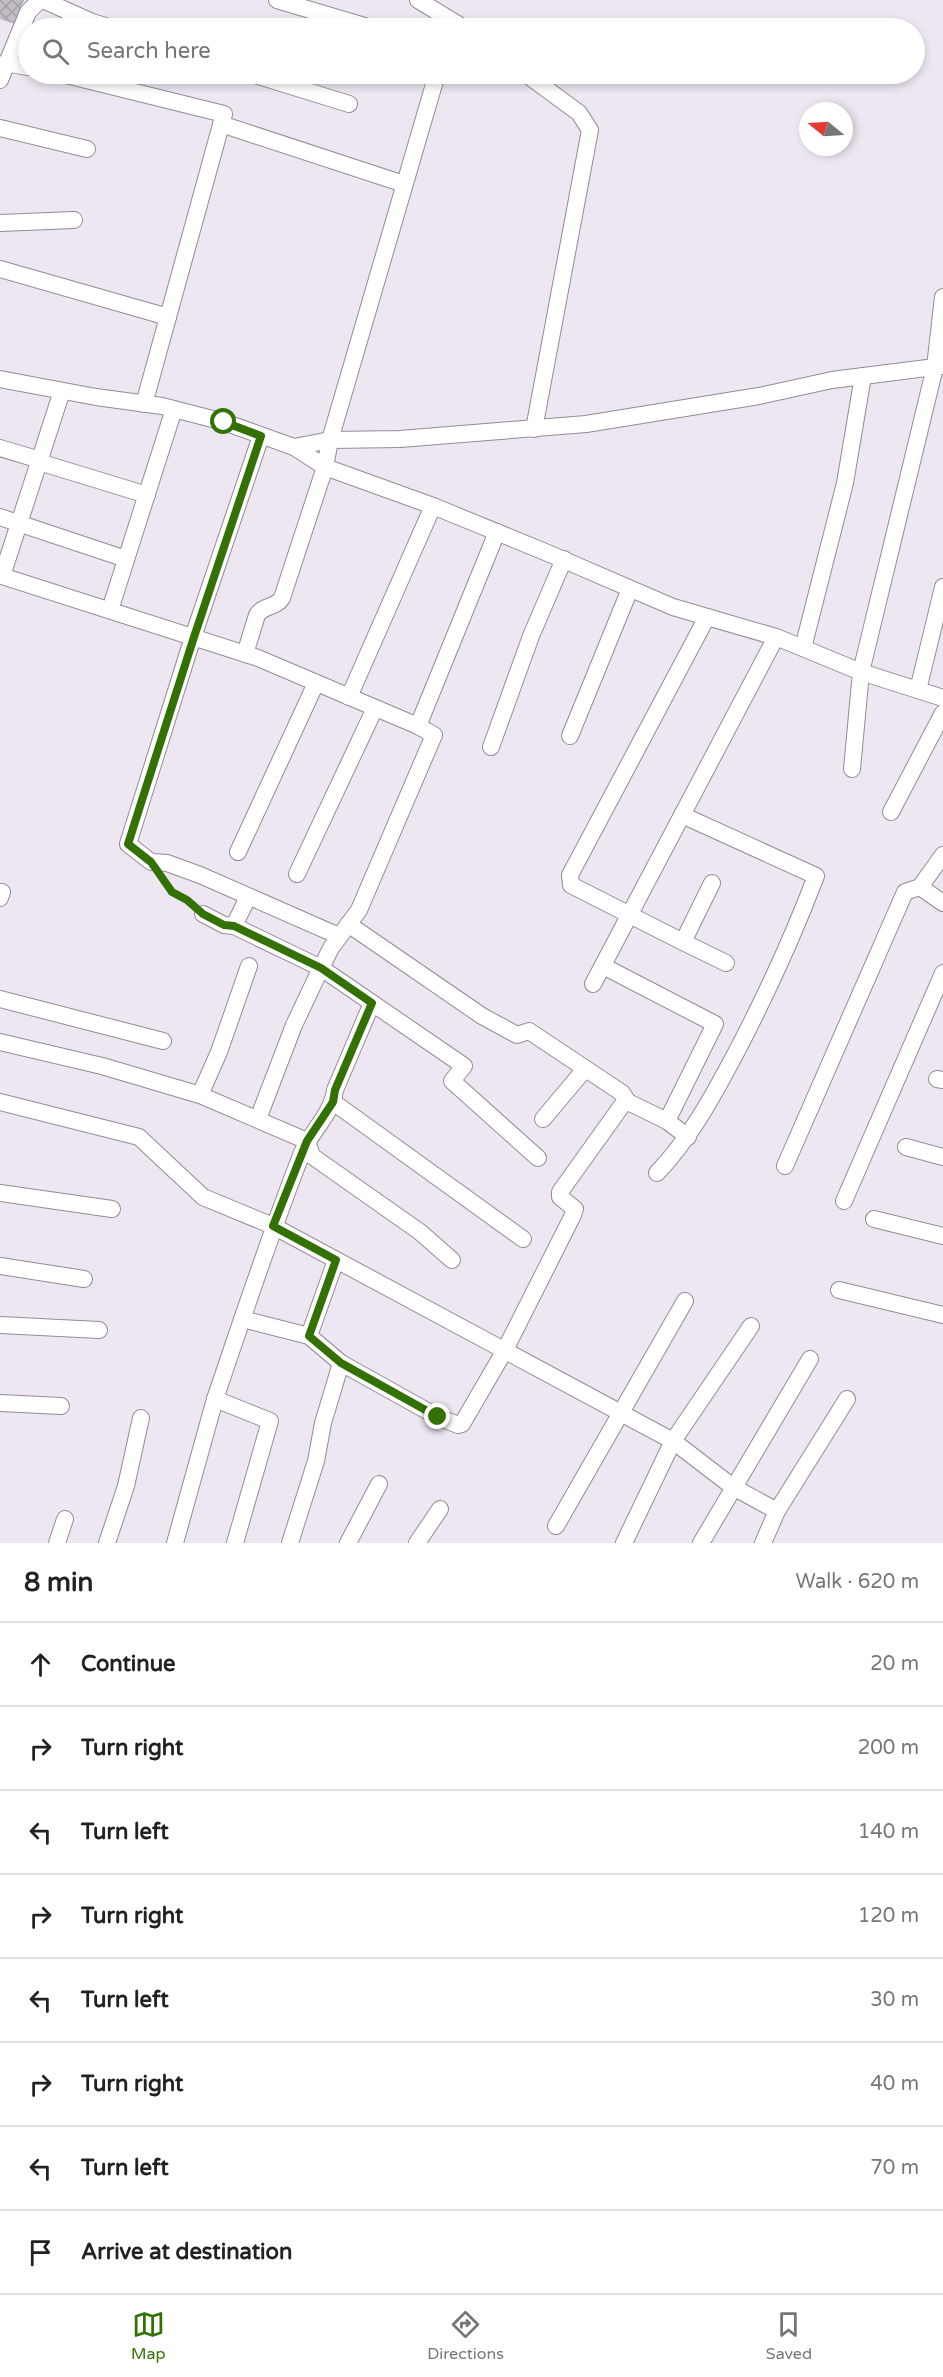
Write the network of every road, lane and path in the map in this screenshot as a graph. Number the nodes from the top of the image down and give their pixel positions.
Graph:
1 (41, 0) edge
2 (276, 0) edge
3 (418, 0) edge
4 (312, 5) edge
5 (25, 18) edge
6 (87, 18) edge
7 (345, 18) edge
8 (444, 18) edge
9 (18, 34) edge
10 (5, 63) junction
11 (18, 65) edge
12 (0, 80) edge
13 (102, 84) edge
14 (284, 84) edge
15 (434, 84) edge
16 (540, 84) edge
17 (349, 104) dead end
18 (221, 124) junction
19 (0, 128) edge
20 (87, 149) dead end
21 (404, 184) junction
22 (74, 220) dead end
23 (0, 223) edge
24 (0, 269) edge
25 (943, 297) edge
26 (168, 317) junction
27 (939, 367) edge
28 (863, 376) junction
29 (0, 379) edge
30 (62, 391) junction
31 (144, 404) junction
32 (174, 409) junction
33 (534, 429) junction
34 (261, 436) junction
35 (330, 440) junction
36 (294, 447) junction
37 (0, 448) edge
38 (39, 461) junction
39 (325, 468) junction
40 (147, 495) junction
41 (433, 506) junction
42 (0, 517) edge
43 (20, 522) junction
44 (497, 532) junction
45 (126, 559) junction
46 (564, 560) junction
47 (943, 586) edge
48 (630, 589) junction
49 (110, 610) junction
50 (707, 617) junction
51 (194, 637) junction
52 (776, 637) junction
53 (803, 648) junction
54 (245, 654) junction
55 (861, 672) junction
56 (315, 683) junction
57 (918, 690) junction
58 (349, 697) junction
59 (943, 698) edge
60 (375, 708) junction
61 (943, 713) edge
62 (418, 726) junction
63 (570, 736) dead end
64 (491, 747) dead end
65 (852, 769) dead end
66 (891, 812) dead end
67 (682, 815) junction
68 (238, 852) dead end
69 (943, 855) edge
70 (151, 862) junction
71 (297, 874) dead end
72 (712, 883) dead end
73 (920, 887) junction
74 (248, 897) junction
75 (943, 903) edge
76 (203, 914) joint
77 (628, 916) junction
78 (234, 926) junction
79 (344, 930) junction
80 (683, 942) junction
81 (726, 963) dead end
82 (249, 966) dead end
83 (603, 966) junction
84 (321, 968) junction
85 (943, 974) edge
86 (593, 984) dead end
87 (0, 999) edge
88 (372, 1003) junction
89 (163, 1041) dead end
90 (0, 1042) edge
91 (585, 1069) junction
92 (200, 1095) junction
93 (0, 1102) edge
94 (333, 1102) junction
95 (628, 1102) junction
96 (258, 1119) junction
97 (543, 1119) dead end
98 (667, 1121) junction
99 (688, 1137) junction
100 (307, 1141) junction
101 (906, 1148) dead end
102 (943, 1157) edge
103 (538, 1158) dead end
104 (786, 1166) dead end
105 (657, 1173) dead end
106 (0, 1193) edge
107 (844, 1201) dead end
108 (112, 1209) dead end
109 (874, 1219) dead end
110 (273, 1226) junction
111 (943, 1236) edge
112 (523, 1239) dead end
113 (336, 1260) junction
114 (452, 1260) dead end
115 (0, 1266) edge
116 (84, 1279) dead end
117 (839, 1290) dead end
118 (685, 1301) dead end
119 (943, 1315) edge
120 (242, 1319) junction
121 (0, 1325) edge
122 (751, 1326) dead end
123 (99, 1330) dead end
124 (309, 1336) junction
125 (505, 1350) junction
126 (810, 1359) dead end
127 (341, 1363) junction
128 (215, 1399) junction
129 (847, 1399) dead end
130 (0, 1403) edge
131 (61, 1406) dead end
132 (620, 1413) junction
133 (141, 1418) dead end
134 (673, 1441) junction
135 (379, 1484) dead end
136 (733, 1487) junction
137 (440, 1509) dead end
138 (777, 1511) junction
139 (65, 1519) dead end
140 (556, 1526) dead end
141 (57, 1543) edge
142 (107, 1543) edge
143 (176, 1543) edge
144 (235, 1543) edge
145 (290, 1543) edge
146 (348, 1543) edge
147 (417, 1543) edge
148 (624, 1543) edge
149 (701, 1543) edge
150 (763, 1543) edge

1 - 5 street
1 - 6 street
2 - 4 street
3 - 8 street
4 - 7 street
9 - 10 street
10 - 11 street
10 - 12 street
13 - 18 street
14 - 17 street
15 - 21 street
16 - 33 street
18 - 21 street
18 - 26 street
19 - 20 street
21 - 35 street
22 - 23 street
24 - 26 street
25 - 27 street
26 - 31 street
27 - 28 street
27 - 55 street
28 - 33 street
28 - 53 street
29 - 30 street
30 - 31 street
30 - 38 street
31 - 32 street
32 - 34 street
32 - 40 street
33 - 35 street
34 - 36 street
34 - 51 street
35 - 36 street
35 - 39 street
36 - 39 street
37 - 38 street
38 - 40 street
38 - 43 street
39 - 41 street
39 - 54 street
40 - 45 street
41 - 44 street
41 - 58 street
42 - 43 street
43 - 45 street
43 - 49 street
44 - 46 street
44 - 62 street
45 - 49 street
46 - 48 street
46 - 64 street
47 - 57 street
48 - 50 street
48 - 63 street
49 - 51 street
50 - 52 street
50 - 77 street
51 - 54 street
51 - 70 street
52 - 53 street
52 - 67 street
53 - 55 street
54 - 56 street
55 - 57 street
55 - 65 street
56 - 58 street
56 - 68 street
57 - 59 street
58 - 60 street
60 - 62 street
60 - 71 street
61 - 66 street
62 - 79 street
67 - 77 street
67 - 99 street
69 - 73 street
70 - 74 street
70 - 76 path
72 - 80 street
73 - 75 street
73 - 104 street
74 - 78 street
74 - 79 street
76 - 78 street
77 - 80 street
77 - 83 street
78 - 84 street
79 - 84 street
79 - 91 street
80 - 81 street
82 - 92 street
83 - 86 street
83 - 98 street
84 - 88 street
84 - 96 street
85 - 107 street
87 - 89 street
88 - 94 street
88 - 103 street
90 - 92 street
91 - 95 street
91 - 97 street
92 - 96 street
93 - 110 street
94 - 100 street
94 - 112 street
95 - 98 street
95 - 125 street
96 - 100 street
98 - 99 street
99 - 105 street
100 - 110 street
100 - 114 street
101 - 102 street
106 - 108 street
109 - 111 street
110 - 113 street
110 - 120 street
113 - 124 street
113 - 125 street
115 - 116 street
117 - 119 street
118 - 132 street
120 - 124 street
120 - 128 street
121 - 123 street
122 - 134 street
124 - 127 street
125 - 127 street
125 - 132 street
126 - 136 street
127 - 145 street
128 - 143 street
128 - 144 street
129 - 138 street
130 - 131 street
132 - 134 street
132 - 140 street
133 - 142 street
134 - 136 street
134 - 148 street
135 - 146 street
136 - 138 street
136 - 149 street
137 - 147 street
138 - 150 street
139 - 141 street

